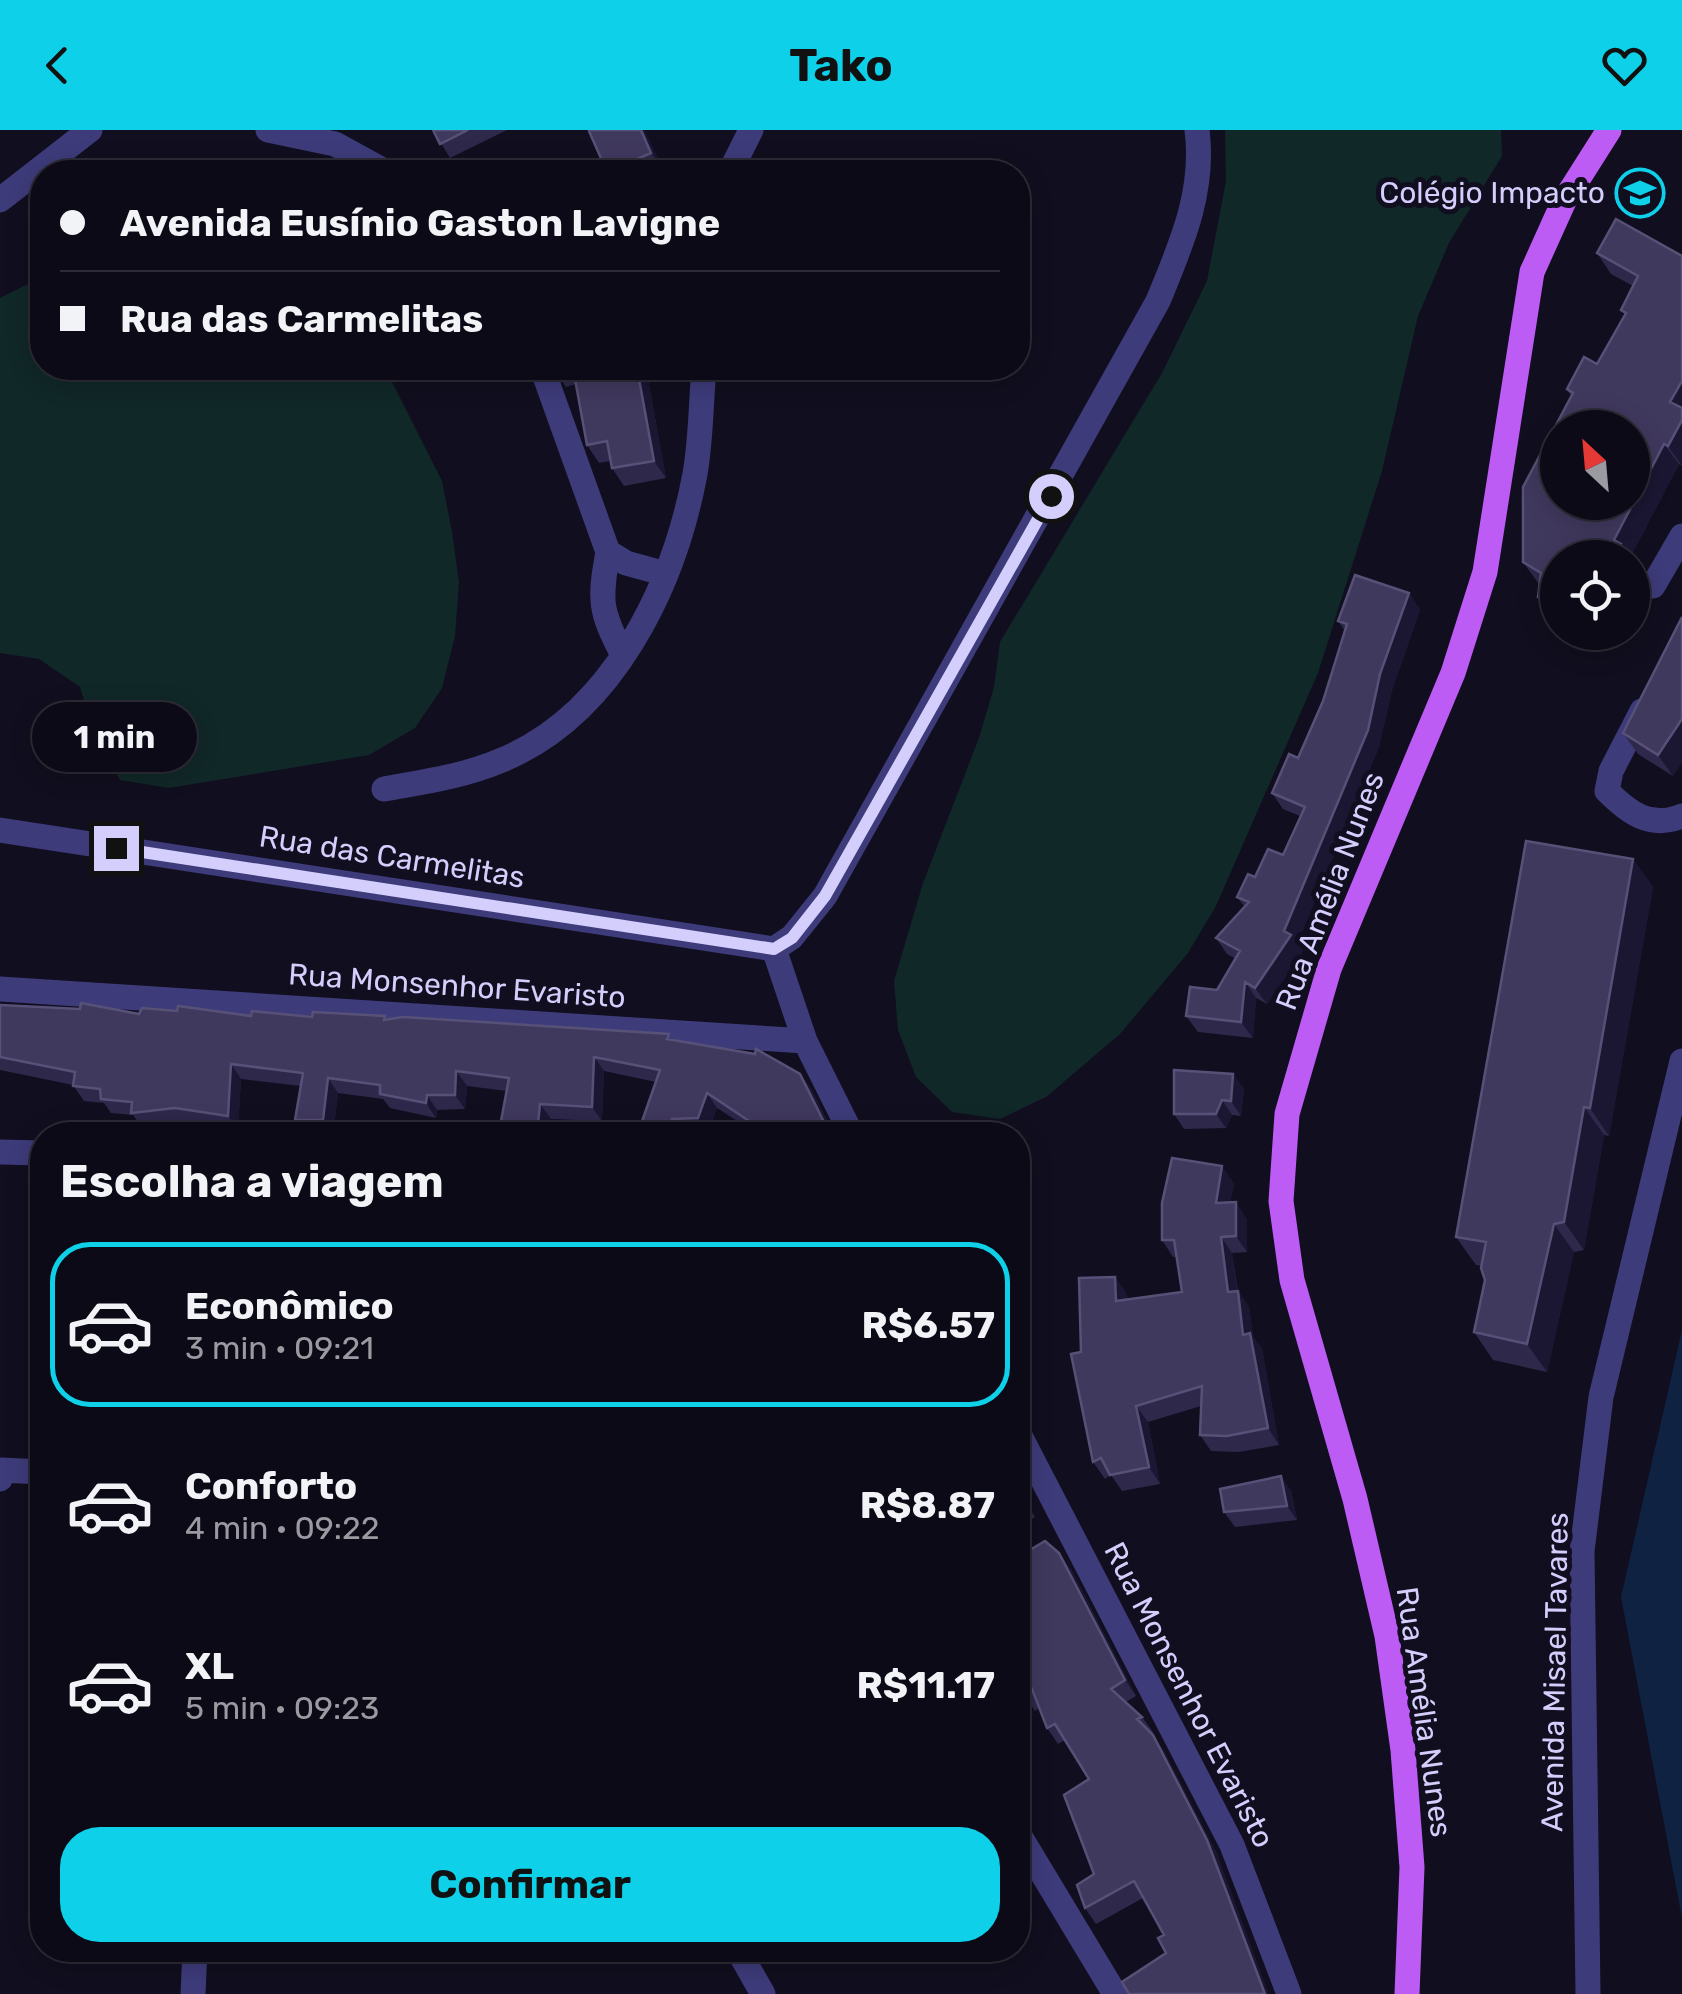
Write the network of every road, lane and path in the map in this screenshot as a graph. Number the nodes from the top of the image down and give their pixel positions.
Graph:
1 (90, 130) edge
2 (268, 130) edge
3 (751, 130) edge
4 (1196, 130) edge
5 (1609, 130) edge
6 (51, 160) edge
7 (364, 160) edge
8 (736, 160) edge
9 (30, 177) edge
10 (0, 200) edge
11 (546, 380) edge
12 (703, 380) edge
13 (1682, 536) edge
14 (608, 552) junction
15 (666, 574) junction
16 (1653, 586) dead end
17 (623, 654) junction
18 (1658, 682) edge
19 (384, 789) dead end
20 (1682, 816) edge
21 (0, 830) edge
22 (774, 949) junction
23 (0, 989) edge
24 (806, 1041) junction
25 (1682, 1061) edge
26 (846, 1122) edge
27 (0, 1152) edge
28 (30, 1153) edge
29 (1030, 1455) edge
30 (1, 1470) edge
31 (30, 1471) edge
32 (0, 1479) edge
33 (1030, 1853) edge
34 (194, 1962) edge
35 (745, 1962) edge
36 (193, 1994) edge
37 (763, 1994) edge
38 (1115, 1994) edge
39 (1290, 1994) edge
40 (1407, 1994) edge
41 (1588, 1994) edge

1 - 6 street
2 - 7 street
3 - 8 street
4 - 22 street
5 - 40 main road, Rua Amélia Nunes
9 - 10 street
11 - 14 street
12 - 15 street
13 - 16 street
14 - 15 street
14 - 17 street
15 - 17 street
17 - 19 street
18 - 20 street
21 - 22 street, Rua das Carmelitas
22 - 24 street
23 - 24 street, Rua Monsenhor Evaristo
24 - 26 street
25 - 41 street, Avenida Misael Tavares
27 - 28 street
29 - 39 street, Rua Monsenhor Evaristo
30 - 31 street
30 - 32 street
33 - 38 street
34 - 36 street
35 - 37 street

